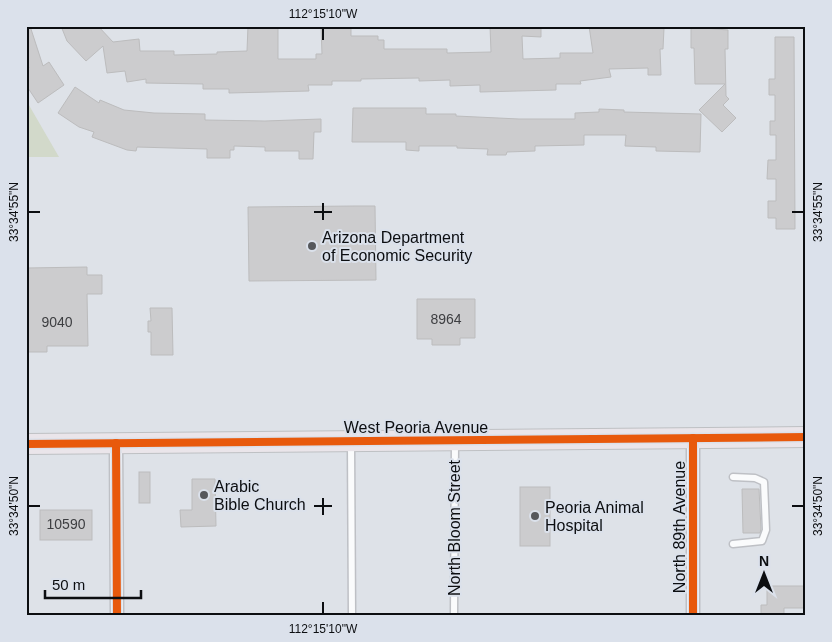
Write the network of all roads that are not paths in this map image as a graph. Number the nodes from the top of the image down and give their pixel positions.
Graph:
1 (806, 437) edge
2 (693, 438) junction
3 (455, 440) junction
4 (351, 441) junction
5 (116, 443) junction
6 (26, 444) edge
7 (733, 477) dead end
8 (733, 544) dead end
9 (117, 616) edge
10 (352, 616) edge
11 (454, 616) edge
12 (693, 616) edge

1 - 2 main road, West Peoria Avenue
2 - 3 main road, West Peoria Avenue
2 - 12 street, North 89th Avenue
3 - 4 main road, West Peoria Avenue
3 - 11 lane, North Bloom Street
4 - 5 main road, West Peoria Avenue
4 - 10 lane
5 - 6 main road, West Peoria Avenue
5 - 9 street
7 - 8 lane

